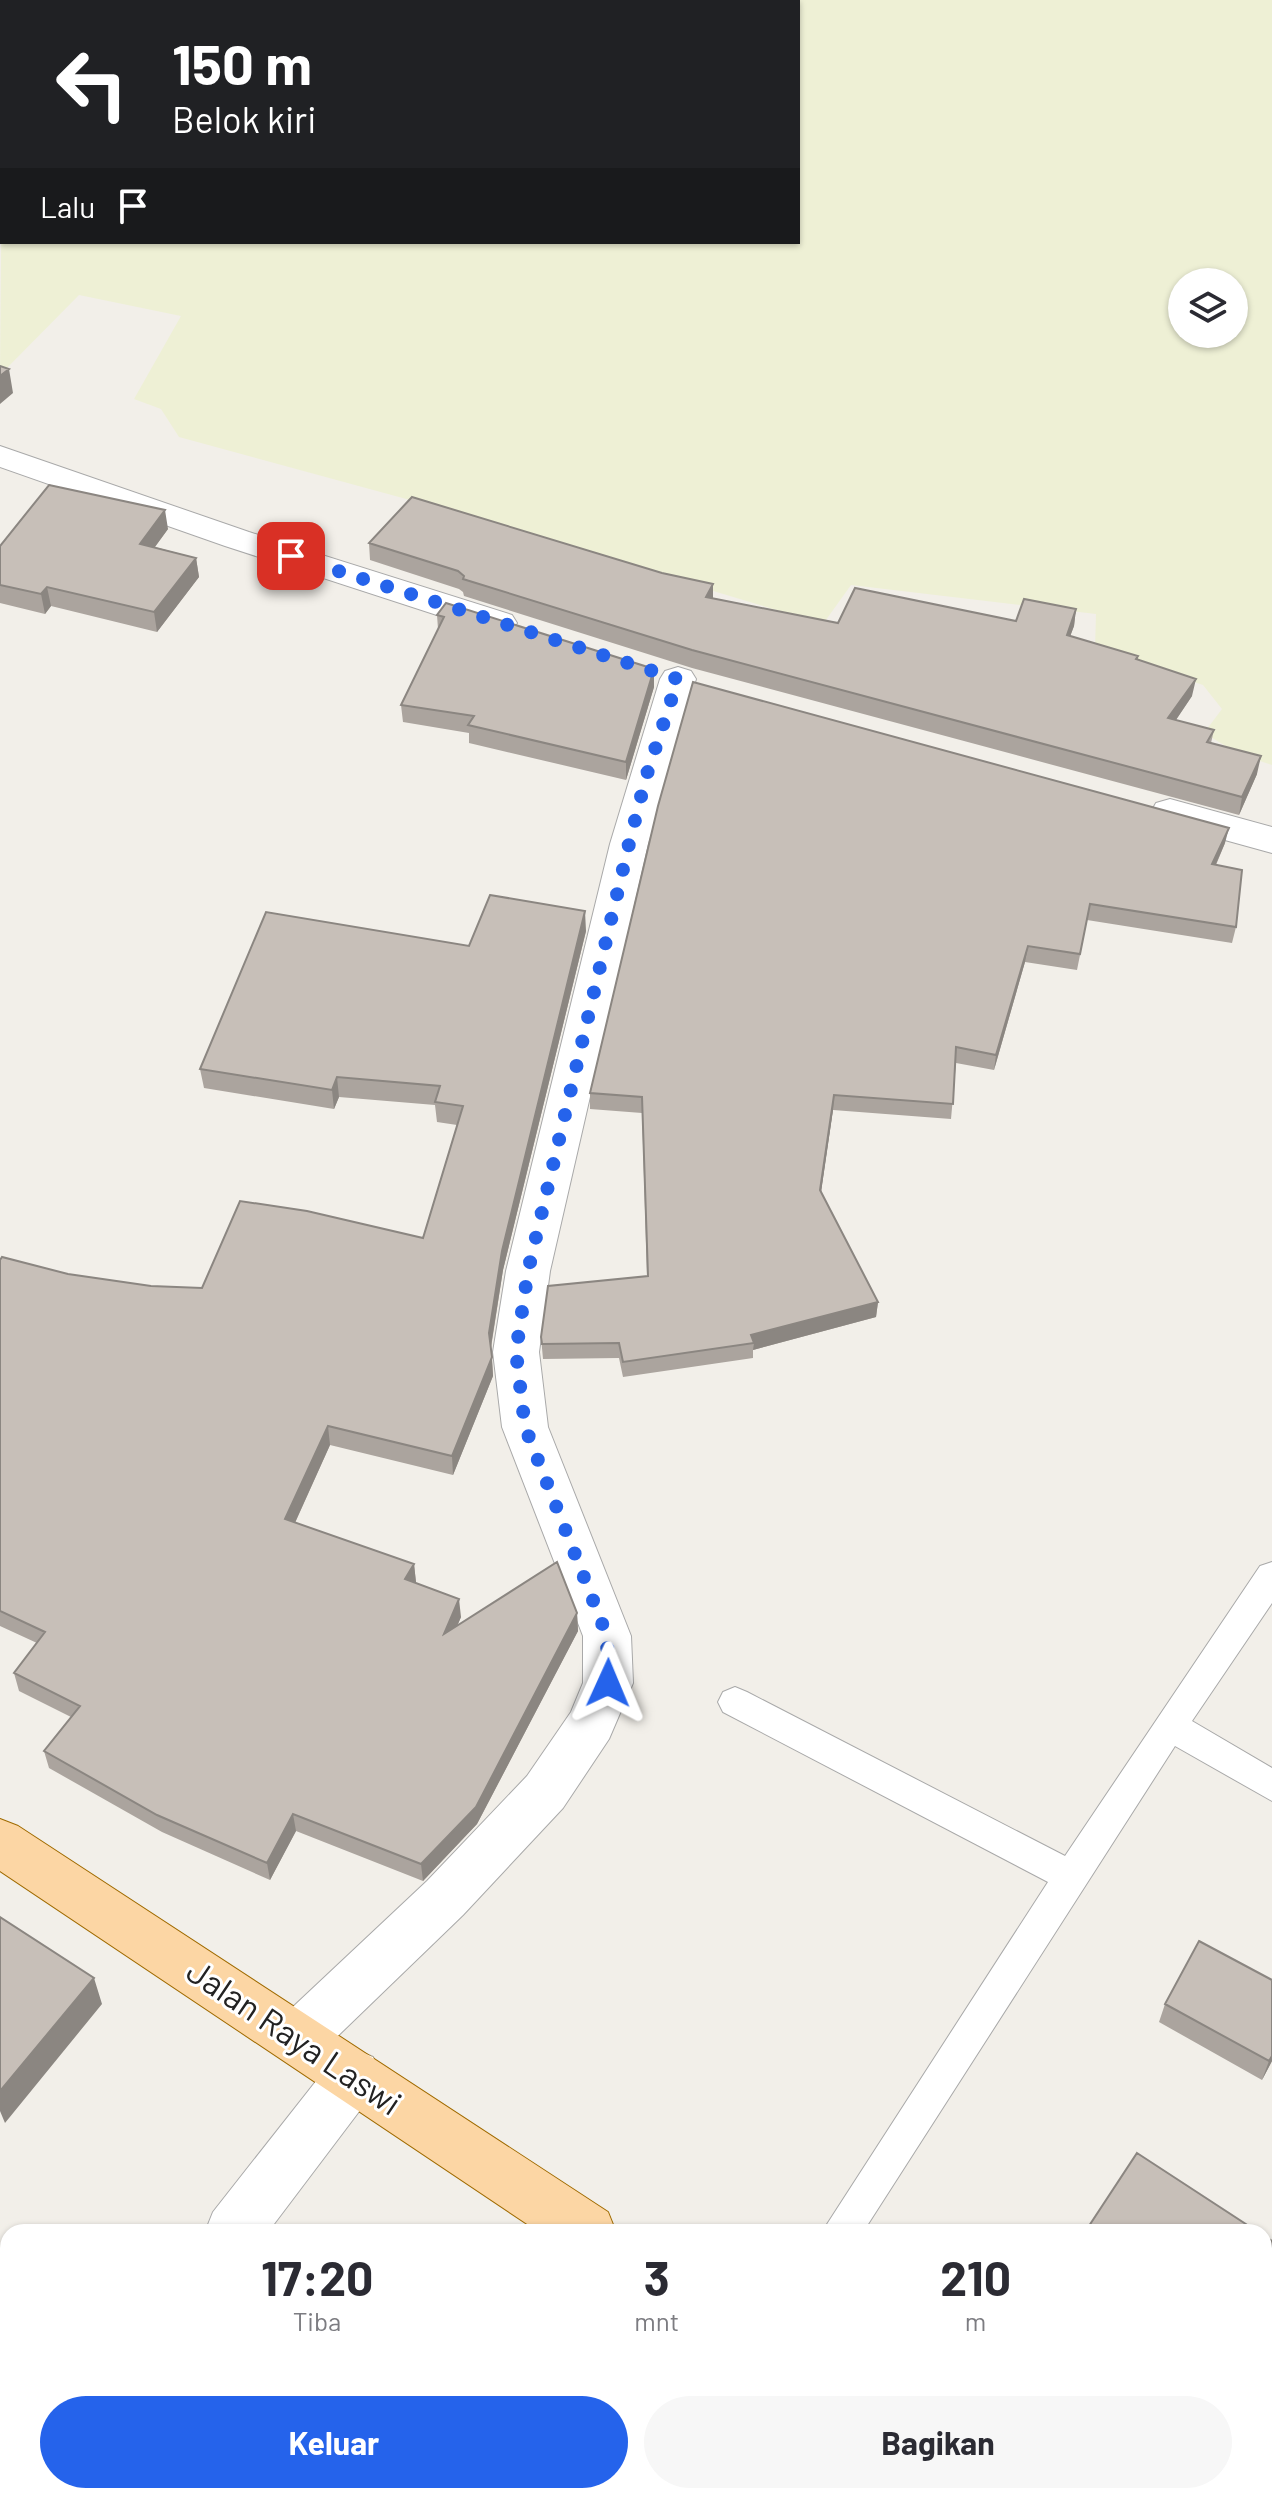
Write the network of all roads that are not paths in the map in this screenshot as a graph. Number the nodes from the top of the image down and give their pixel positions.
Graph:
1 (0, 456) edge
2 (529, 632) edge
3 (678, 678) dead end
4 (1135, 802) edge
5 (1272, 840) edge
6 (1272, 1576) edge
7 (735, 1702) dead end
8 (1170, 1725) junction
9 (1272, 1786) edge
10 (0, 1842) edge
11 (1072, 1877) junction
12 (298, 2038) junction
13 (354, 2075) junction
14 (239, 2224) edge
15 (576, 2224) edge
16 (846, 2224) edge

1 - 2 street
3 - 12 street
4 - 5 street
6 - 8 lane
7 - 11 lane
8 - 9 lane
8 - 11 lane
10 - 12 main road, Jalan Raya Laswi
11 - 16 lane
12 - 13 main road, Jalan Raya Laswi
13 - 14 street
13 - 15 main road, Jalan Raya Laswi

